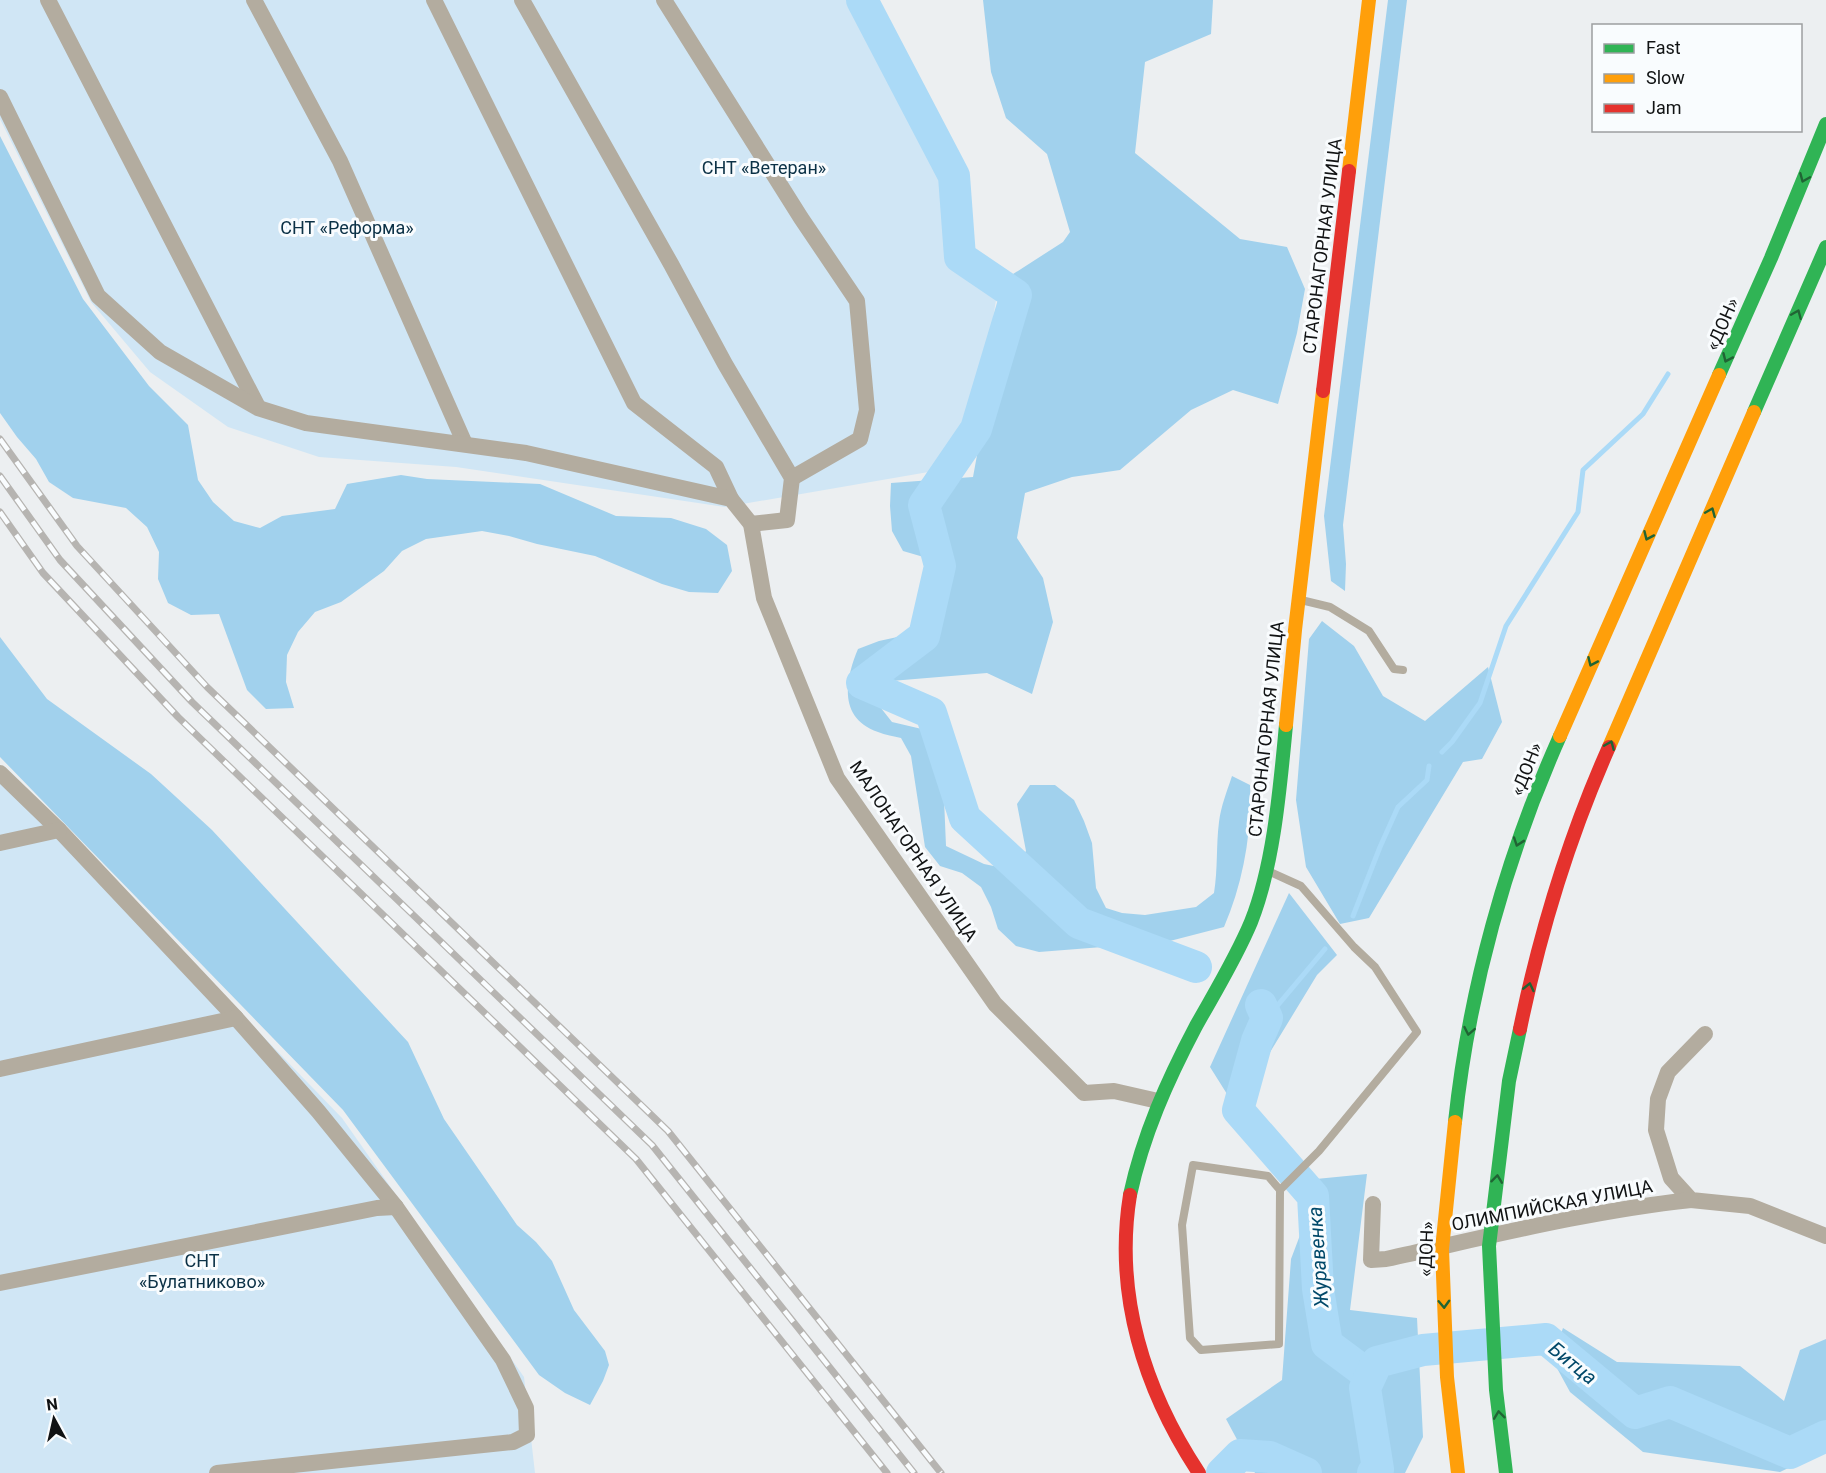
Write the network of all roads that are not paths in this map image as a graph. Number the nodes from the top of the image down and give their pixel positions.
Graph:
1 (48, 0) edge
2 (254, 0) edge
3 (434, 0) edge
4 (522, 0) edge
5 (664, 0) edge
6 (1369, 0) edge
7 (0, 97) edge
8 (1826, 124) edge
9 (1826, 247) edge
10 (258, 408) junction
11 (465, 444) junction
12 (792, 478) junction
13 (731, 499) junction
14 (751, 524) junction
15 (1298, 600) junction
16 (1403, 670) dead end
17 (0, 773) edge
18 (59, 830) junction
19 (0, 843) edge
20 (1266, 870) junction
21 (236, 1018) junction
22 (1705, 1035) dead end
23 (0, 1068) edge
24 (1158, 1101) junction
25 (1280, 1190) junction
26 (1691, 1200) junction
27 (1373, 1204) dead end
28 (396, 1207) junction
29 (1826, 1236) edge
30 (0, 1283) edge
31 (217, 1473) edge
32 (1198, 1473) edge
33 (1458, 1473) edge
34 (1506, 1473) edge

1 - 10 street
2 - 11 street
3 - 13 street
4 - 12 street
5 - 12 street
6 - 15 main road, СТАРОНАГОРНАЯ УЛИЦА
7 - 10 street
8 -> 33 main road, «ДОН»
34 -> 9 main road
10 - 11 street
11 - 13 street
12 - 14 street
13 - 14 street
14 - 24 street, МАЛОНАГОРНАЯ УЛИЦА
15 - 16 lane
15 - 20 main road, СТАРОНАГОРНАЯ УЛИЦА
17 - 18 street
18 - 19 street
18 - 21 street
20 - 24 main road, СТАРОНАГОРНАЯ УЛИЦА
20 - 25 lane
21 - 23 street
21 - 28 street
22 - 26 street, ОЛИМПИЙСКАЯ УЛИЦА
24 - 32 main road, СТАРОНАГОРНАЯ УЛИЦА
25 - 25 lane
26 - 27 street, ОЛИМПИЙСКАЯ УЛИЦА
26 - 29 street, ОЛИМПИЙСКАЯ УЛИЦА
28 - 30 street
28 - 31 street

